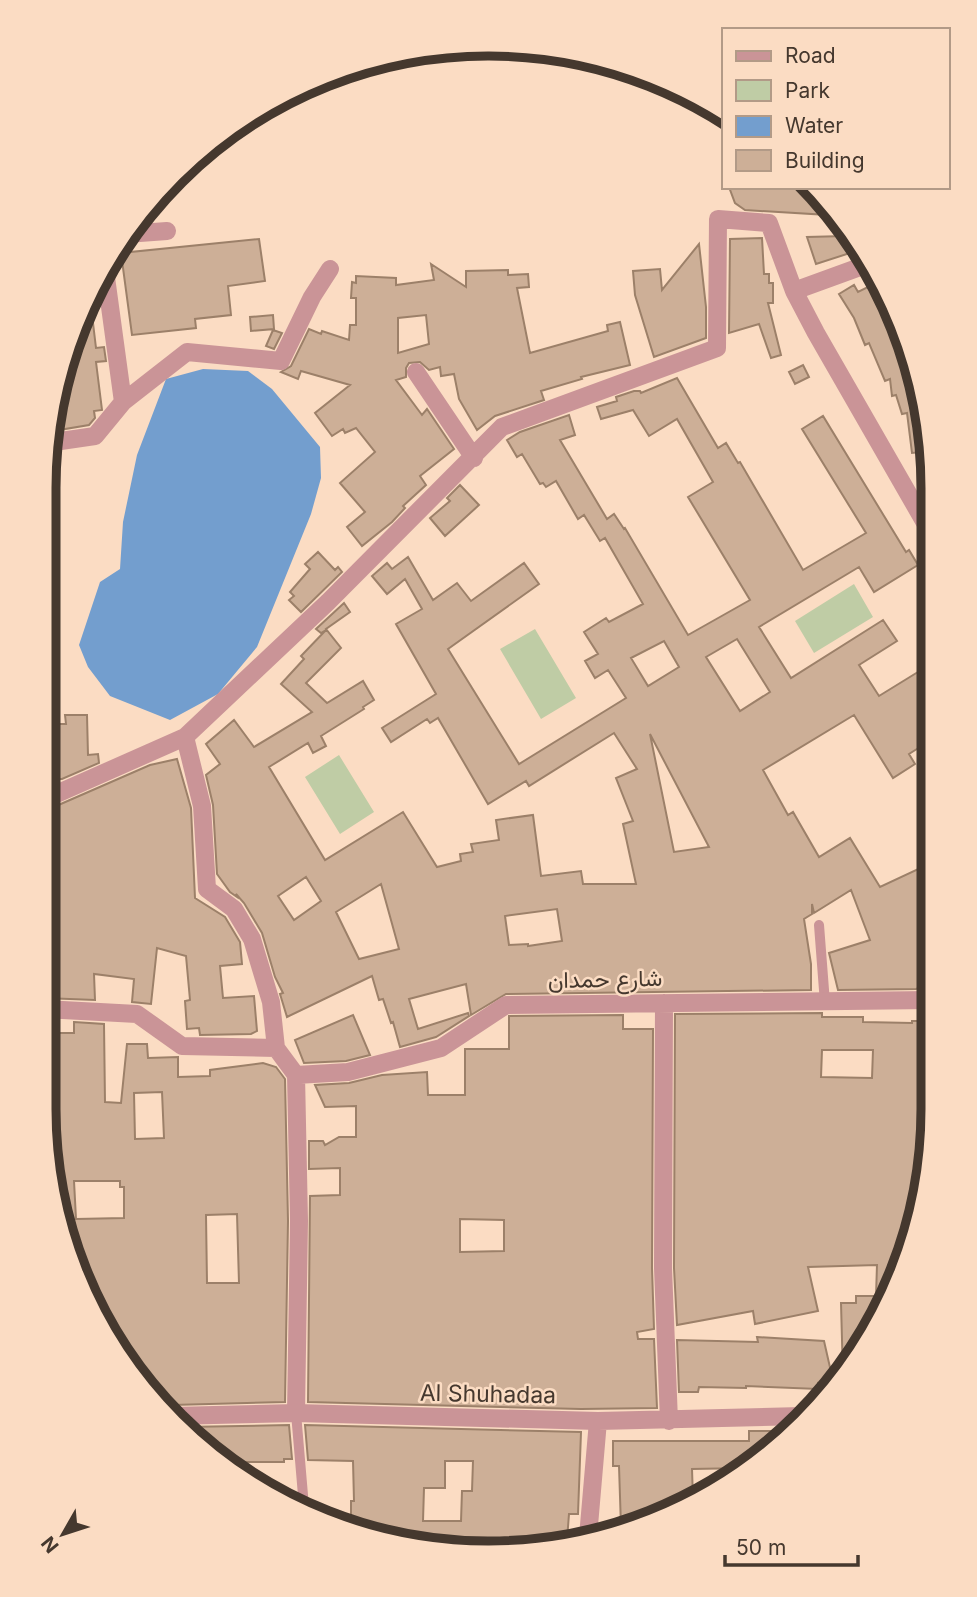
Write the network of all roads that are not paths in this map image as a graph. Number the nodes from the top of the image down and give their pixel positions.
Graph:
1 (167, 231) dead end
2 (139, 233) edge
3 (860, 267) edge
4 (330, 269) dead end
5 (107, 285) edge
6 (794, 291) junction
7 (416, 372) dead end
8 (123, 402) junction
9 (59, 441) edge
10 (474, 458) junction
11 (921, 516) edge
12 (185, 737) junction
13 (56, 795) edge
14 (819, 925) dead end
15 (921, 1000) edge
16 (664, 1003) junction
17 (825, 1003) junction
18 (56, 1010) edge
19 (276, 1048) junction
20 (296, 1075) junction
21 (296, 1413) junction
22 (185, 1416) edge
23 (792, 1416) edge
24 (598, 1421) junction
25 (668, 1421) junction
26 (302, 1498) edge
27 (589, 1529) edge

1 - 2 street
3 - 6 street
4 - 8 street
5 - 8 street
6 - 10 street
6 - 11 street
7 - 10 street
8 - 9 street
10 - 12 street
12 - 13 street
12 - 19 street
14 - 17 lane
15 - 17 street, شارع حمدان
16 - 17 street, شارع حمدان
16 - 20 street, شارع حمدان
16 - 25 street
18 - 19 street
19 - 20 street
20 - 21 street
21 - 22 street, Al Shuhadaa
21 - 24 street, Al Shuhadaa
21 - 26 lane
23 - 25 street, Al Shuhadaa
24 - 25 street, Al Shuhadaa
24 - 27 street

